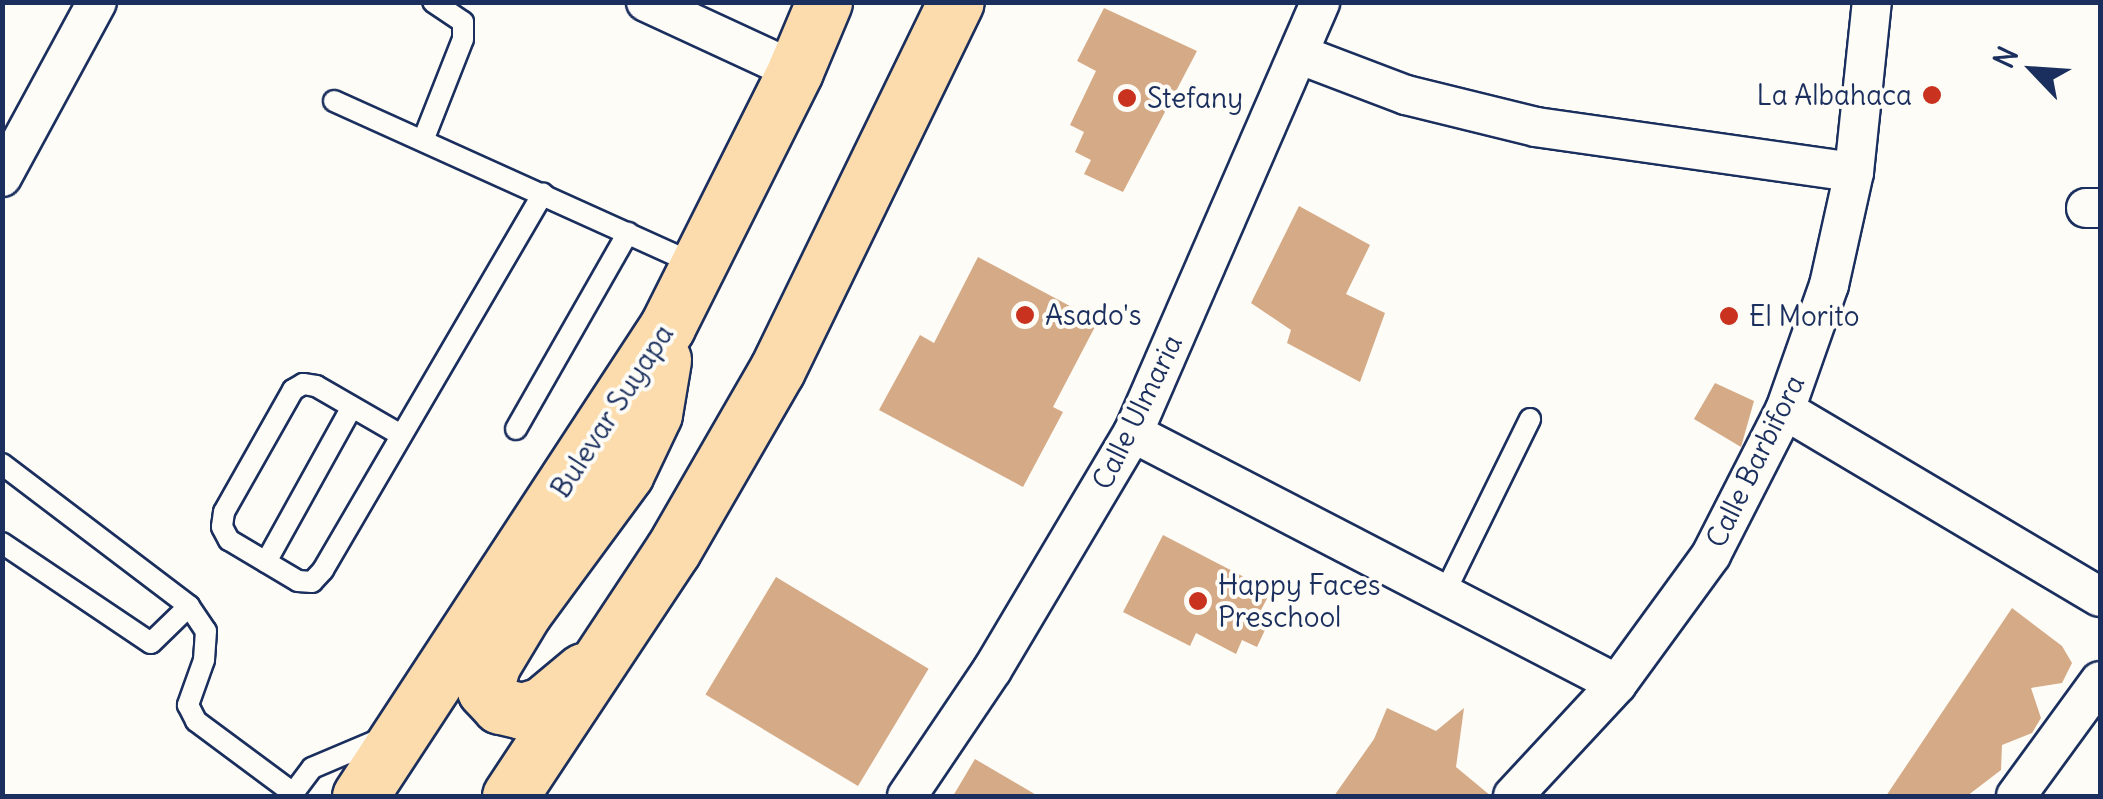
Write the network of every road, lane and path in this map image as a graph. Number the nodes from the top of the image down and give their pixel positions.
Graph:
1 (97, 2) edge
2 (433, 2) edge
3 (646, 2) edge
4 (824, 2) edge
5 (956, 2) edge
6 (1320, 2) edge
7 (1872, 2) edge
8 (458, 8) edge
9 (1298, 54) junction
10 (795, 71) junction
11 (334, 101) dead end
12 (18, 111) edge
13 (424, 138) junction
14 (1854, 172) junction
15 (2, 177) edge
16 (543, 194) junction
17 (628, 233) junction
18 (697, 265) junction
19 (667, 327) junction
20 (352, 407) junction
21 (1786, 410) junction
22 (1530, 418) dead end
23 (516, 429) dead end
24 (1133, 433) junction
25 (401, 435) junction
26 (2, 464) edge
27 (2, 544) edge
28 (266, 562) junction
29 (1444, 594) junction
30 (2100, 597) edge
31 (189, 606) junction
32 (607, 650) junction
33 (2100, 681) edge
34 (1617, 684) junction
35 (412, 720) junction
36 (292, 794) edge
37 (360, 796) edge
38 (489, 796) edge
39 (510, 796) edge
40 (907, 796) edge
41 (1513, 796) edge
42 (2016, 796) edge

1 - 12 street
2 - 8 lane
3 - 10 street
4 - 10 main road, Bulevar Suyapa
5 - 32 main road
6 - 9 street, Calle Ulmaria
7 - 14 street, Calle Barbifora
8 - 13 lane
9 - 14 street
9 - 24 street, Calle Ulmaria
10 - 18 main road, Bulevar Suyapa
11 - 13 lane
12 - 15 street
13 - 16 lane
14 - 21 street, Calle Barbifora
16 - 17 lane
16 - 25 lane
17 - 18 lane
17 - 23 lane
18 - 19 main road, Bulevar Suyapa
19 - 32 main road
19 - 35 main road, Bulevar Suyapa
20 - 25 lane
20 - 28 lane
20 - 28 lane
21 - 30 street
21 - 34 street, Calle Barbifora
22 - 29 lane
24 - 29 street
24 - 40 street, Calle Ulmaria
25 - 28 lane
26 - 31 lane
27 - 31 lane
29 - 34 street
31 - 36 lane
32 - 39 main road
33 - 42 street
34 - 41 street, Calle Barbifora
35 - 36 lane
35 - 37 main road, Bulevar Suyapa
35 - 38 main road

